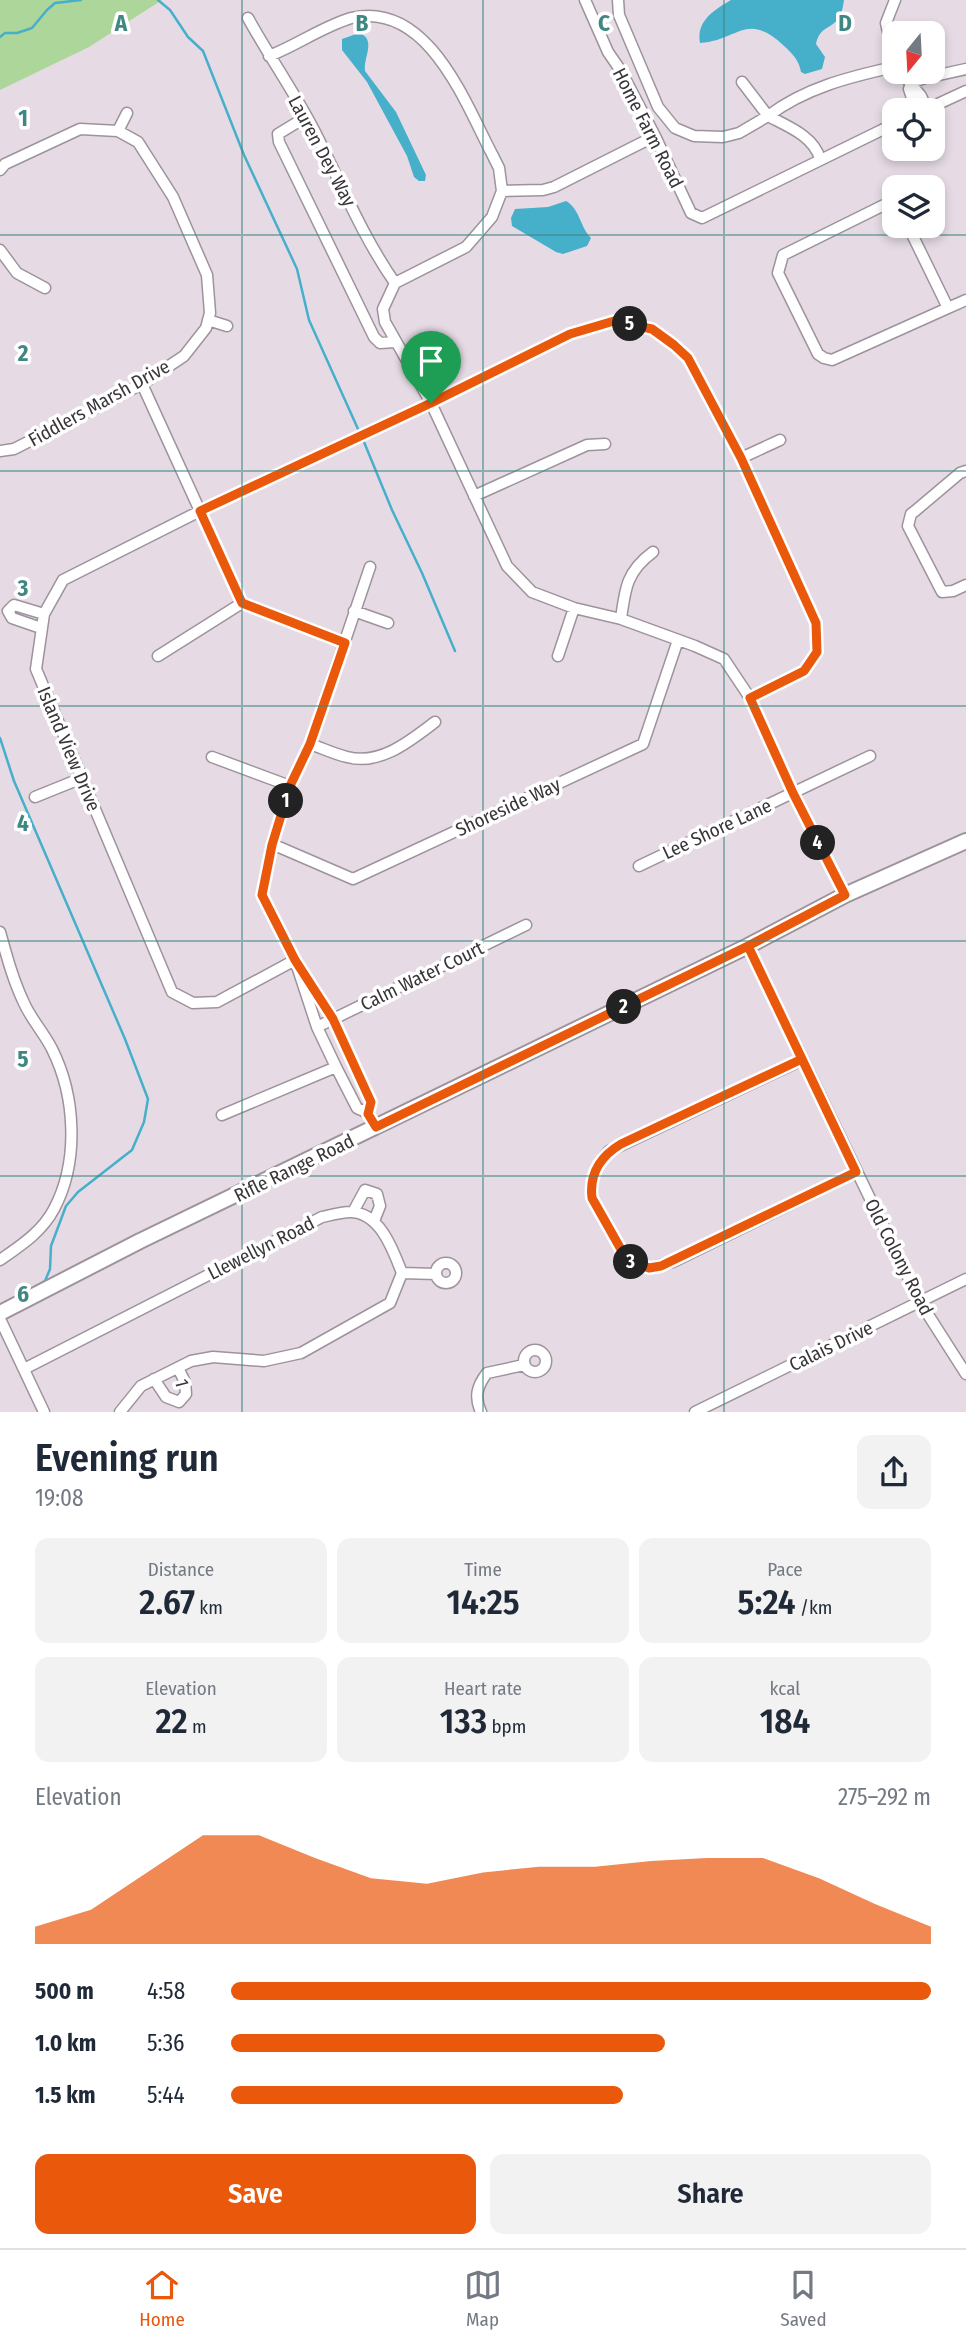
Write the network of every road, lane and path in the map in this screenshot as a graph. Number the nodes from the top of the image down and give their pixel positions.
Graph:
1 (585, 0) edge
2 (618, 0) edge
3 (895, 0) edge
4 (248, 18) dead end
5 (887, 21) edge
6 (269, 56) junction
7 (966, 69) edge
8 (882, 70) edge
9 (945, 74) edge
10 (742, 82) dead end
11 (966, 91) edge
12 (945, 101) edge
13 (127, 113) dead end
14 (768, 116) junction
15 (306, 117) junction
16 (882, 130) edge
17 (118, 131) junction
18 (655, 136) junction
19 (820, 159) junction
20 (0, 170) edge
21 (502, 191) junction
22 (882, 206) edge
23 (914, 238) edge
24 (0, 250) edge
25 (395, 283) junction
26 (45, 288) dead end
27 (966, 300) edge
28 (948, 308) junction
29 (208, 320) junction
30 (227, 326) dead end
31 (395, 342) junction
32 (142, 384) junction
33 (431, 403) junction
34 (780, 440) dead end
35 (605, 444) dead end
36 (0, 451) edge
37 (741, 458) junction
38 (966, 471) edge
39 (474, 496) junction
40 (200, 511) junction
41 (653, 552) dead end
42 (370, 567) dead end
43 (966, 585) edge
44 (242, 603) junction
45 (574, 608) junction
46 (354, 611) junction
47 (44, 614) junction
48 (621, 618) junction
49 (388, 624) dead end
50 (41, 628) junction
51 (678, 640) junction
52 (345, 643) junction
53 (158, 656) dead end
54 (558, 656) dead end
55 (750, 698) junction
56 (435, 722) dead end
57 (310, 744) junction
58 (870, 756) dead end
59 (212, 757) dead end
60 (82, 778) junction
61 (290, 786) junction
62 (793, 793) junction
63 (35, 797) dead end
64 (966, 841) edge
65 (272, 845) junction
66 (639, 866) dead end
67 (845, 895) junction
68 (526, 925) dead end
69 (0, 932) edge
70 (748, 946) junction
71 (295, 960) junction
72 (333, 1019) junction
73 (317, 1027) junction
74 (802, 1059) junction
75 (336, 1067) junction
76 (368, 1114) junction
77 (222, 1115) dead end
78 (376, 1127) junction
79 (856, 1172) junction
80 (353, 1212) junction
81 (373, 1222) junction
82 (0, 1260) edge
83 (402, 1273) junction
84 (436, 1274) dead end
85 (966, 1279) edge
86 (920, 1302) junction
87 (0, 1313) edge
88 (0, 1319) edge
89 (524, 1365) dead end
90 (177, 1368) junction
91 (24, 1369) junction
92 (966, 1374) edge
93 (154, 1379) junction
94 (696, 1411) edge
95 (44, 1412) edge
96 (120, 1412) edge
97 (481, 1412) edge

1 - 18 street, Home Farm Road
2 - 14 street
3 - 5 street
4 - 6 street, Lauren Dey Way
6 - 15 street, Lauren Dey Way
6 - 21 street
7 - 9 street
8 - 14 street
10 - 14 street
11 - 12 street
13 - 17 street
14 - 19 street
15 - 25 street, Lauren Dey Way
15 - 31 street
16 - 19 street
17 - 20 street
17 - 29 street
18 - 19 street, Home Farm Road
18 - 21 street
21 - 25 street
22 - 28 street
23 - 28 street
24 - 26 street
25 - 31 street
27 - 28 street
29 - 30 street
29 - 32 street, Fiddlers Marsh Drive
31 - 33 street
32 - 36 street, Fiddlers Marsh Drive
32 - 40 street
33 - 37 street, Island View Drive
33 - 39 street
33 - 40 street, Island View Drive
34 - 37 street
35 - 39 street
37 - 55 street, Island View Drive
38 - 43 street
39 - 45 street
40 - 44 street
40 - 47 street, Island View Drive
41 - 48 street
42 - 46 street
44 - 52 street
44 - 53 street
45 - 48 street
45 - 54 street
46 - 49 street
46 - 52 street
47 - 50 street, Island View Drive
47 - 50 street
48 - 51 street
50 - 60 street, Island View Drive
51 - 55 street
51 - 65 street, Shoreside Way
52 - 57 street
55 - 62 street
56 - 57 street
57 - 61 street
58 - 62 street, Lee Shore Lane
59 - 61 street
60 - 63 street
60 - 71 street, Island View Drive
61 - 65 street
62 - 66 street, Lee Shore Lane
62 - 67 street
64 - 67 main road, Rifle Range Road
65 - 71 street
67 - 70 main road, Rifle Range Road
68 - 72 street, Calm Water Court
69 - 82 street
70 - 74 street, Old Colony Road
70 - 78 main road, Rifle Range Road
71 - 72 street
71 - 73 street
72 - 73 street, Calm Water Court
72 - 76 street
73 - 75 street
74 - 79 street, Old Colony Road
74 - 79 street
75 - 76 street
75 - 77 street
76 - 78 street
78 - 87 main road, Rifle Range Road
79 - 86 street, Old Colony Road
80 - 81 street
80 - 81 street
80 - 91 street, Llewellyn Road
81 - 83 street
83 - 84 street
83 - 90 street
85 - 86 street, Calais Drive
86 - 92 street, Old Colony Road
86 - 94 street, Calais Drive
88 - 91 street
89 - 97 street
90 - 93 street
90 - 93 street, 1
91 - 95 street
93 - 96 street

